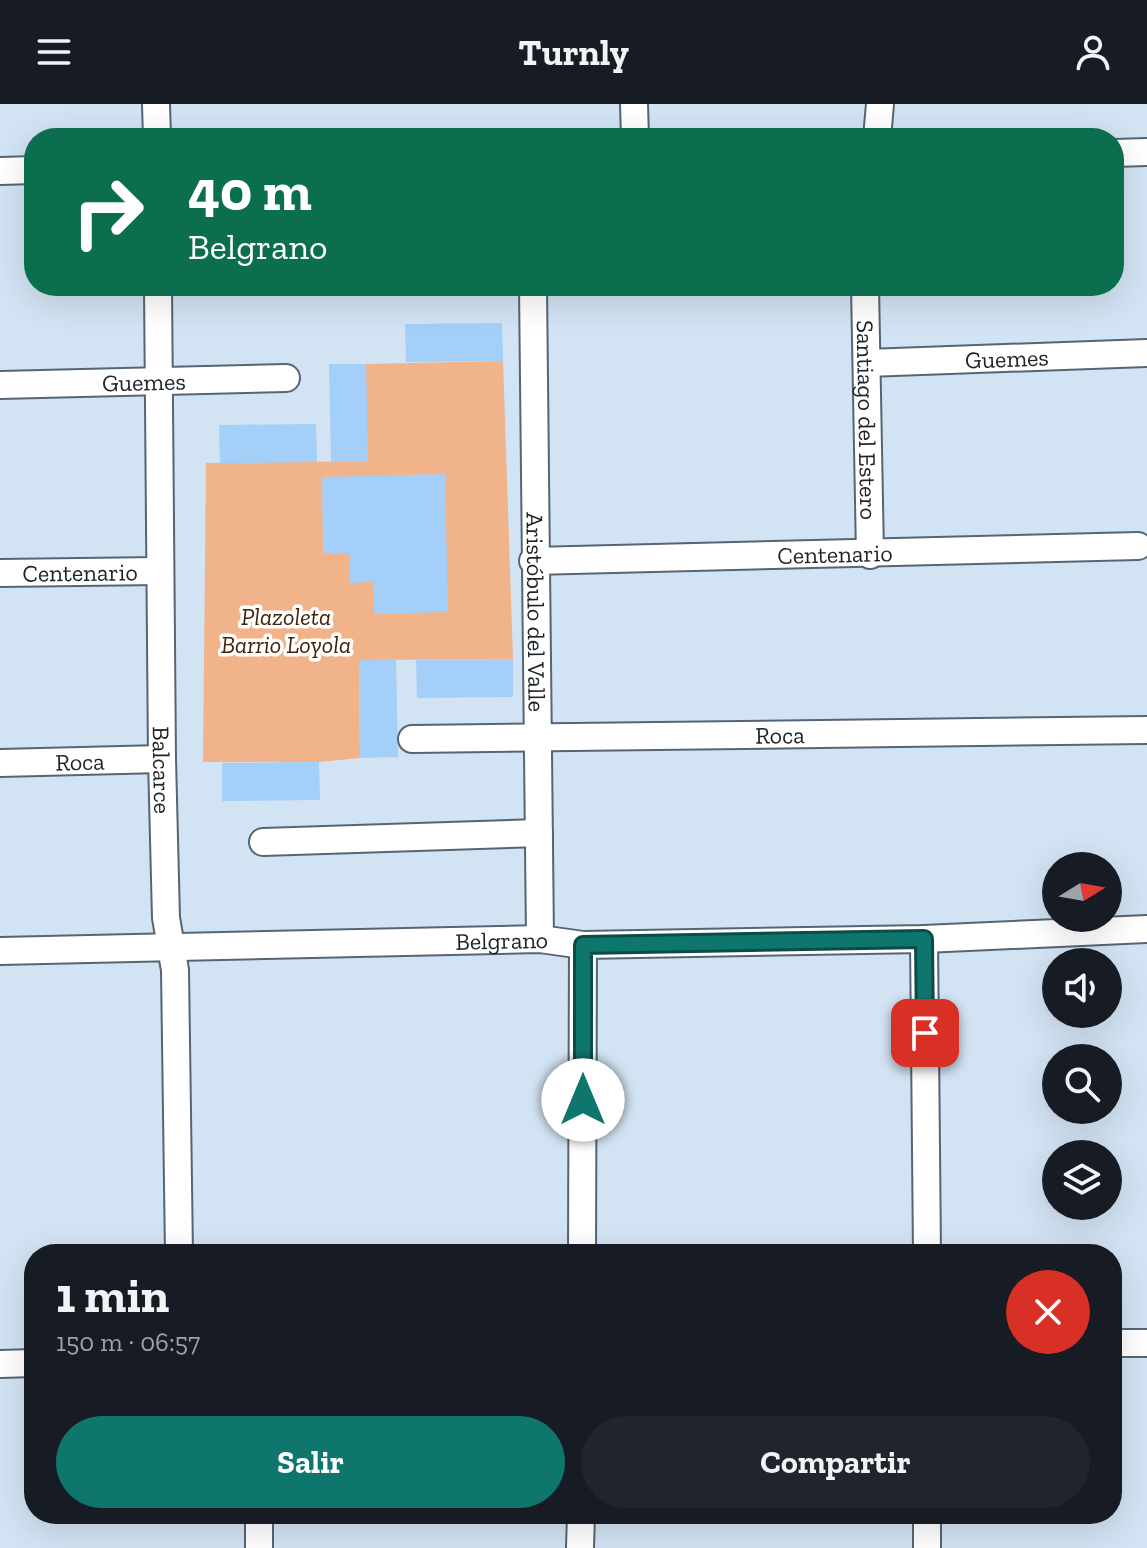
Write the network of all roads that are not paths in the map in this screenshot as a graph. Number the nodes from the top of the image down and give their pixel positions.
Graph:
1 (156, 104) edge
2 (634, 104) edge
3 (880, 104) edge
4 (157, 128) edge
5 (635, 128) edge
6 (878, 128) edge
7 (1147, 152) edge
8 (1124, 153) edge
9 (24, 170) edge
10 (0, 171) edge
11 (158, 296) edge
12 (533, 296) edge
13 (865, 296) edge
14 (1147, 353) edge
15 (867, 363) junction
16 (286, 378) dead end
17 (158, 381) junction
18 (0, 385) edge
19 (1138, 546) dead end
20 (870, 555) junction
21 (533, 561) junction
22 (159, 571) junction
23 (0, 573) edge
24 (1147, 730) edge
25 (539, 738) junction
26 (412, 739) dead end
27 (162, 759) junction
28 (0, 763) edge
29 (539, 833) junction
30 (263, 842) dead end
31 (1147, 929) edge
32 (540, 939) junction
33 (924, 939) junction
34 (170, 945) junction
35 (583, 945) junction
36 (0, 951) edge
37 (179, 1244) edge
38 (582, 1244) edge
39 (927, 1244) edge
40 (1122, 1343) edge
41 (1147, 1343) edge
42 (24, 1363) edge
43 (0, 1364) edge
44 (259, 1524) edge
45 (581, 1524) edge
46 (927, 1524) edge
47 (259, 1548) edge
48 (580, 1548) edge
49 (927, 1548) edge

1 - 4 street
2 - 5 street
3 - 6 street
7 - 8 street
9 - 10 street
11 - 17 street, Balcarce
12 - 21 street, Aristóbulo del Valle
13 - 15 street, Santiago del Estero
14 - 15 street, Guemes
15 - 20 street, Santiago del Estero
16 - 17 street, Guemes
17 - 18 street, Guemes
17 - 22 street, Balcarce
19 - 20 street, Centenario
20 - 21 street, Centenario
21 - 25 street, Aristóbulo del Valle
22 - 23 street, Centenario
22 - 27 street, Balcarce
24 - 25 street, Roca
25 - 26 street, Roca
25 - 29 street, Aristóbulo del Valle
27 - 28 street, Roca
27 - 34 street, Balcarce
29 - 30 street
29 - 32 street, Aristóbulo del Valle
31 - 33 street, Belgrano
32 - 34 street, Belgrano
32 - 35 street, Belgrano
33 - 35 street, Belgrano
33 - 39 street
34 - 36 street, Belgrano
34 - 37 street, Balcarce
35 - 38 street
40 - 41 street
42 - 43 street
44 - 47 street
45 - 48 street
46 - 49 street

